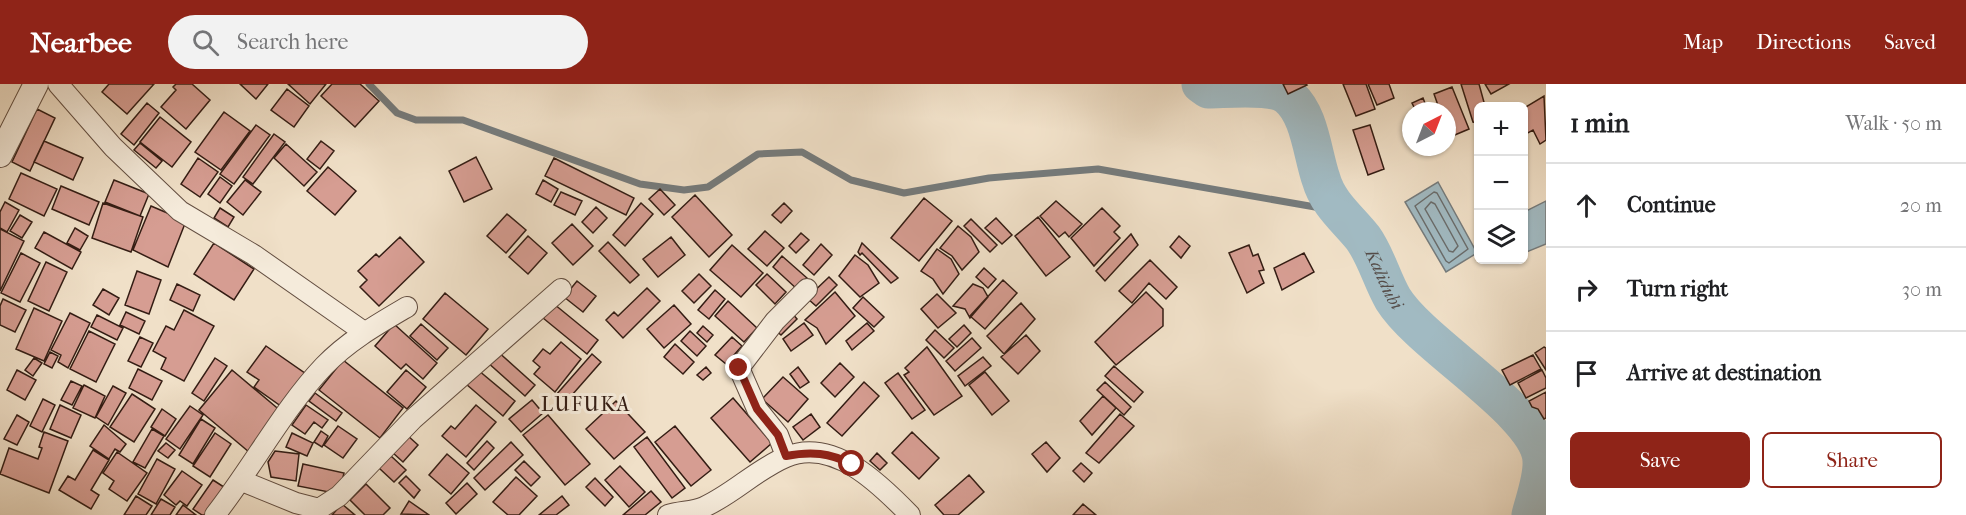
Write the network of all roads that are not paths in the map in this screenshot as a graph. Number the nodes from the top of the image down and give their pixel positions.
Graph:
1 (36, 84) edge
2 (58, 84) edge
3 (0, 155) edge
4 (561, 289) dead end
5 (807, 289) dead end
6 (407, 307) dead end
7 (364, 332) junction
8 (786, 456) junction
9 (242, 481) junction
10 (215, 515) edge
11 (668, 515) edge
12 (910, 515) edge

1 - 3 street
2 - 7 street
4 - 9 street
5 - 8 street
6 - 7 street
7 - 9 street
8 - 11 street
8 - 12 street
9 - 10 street

